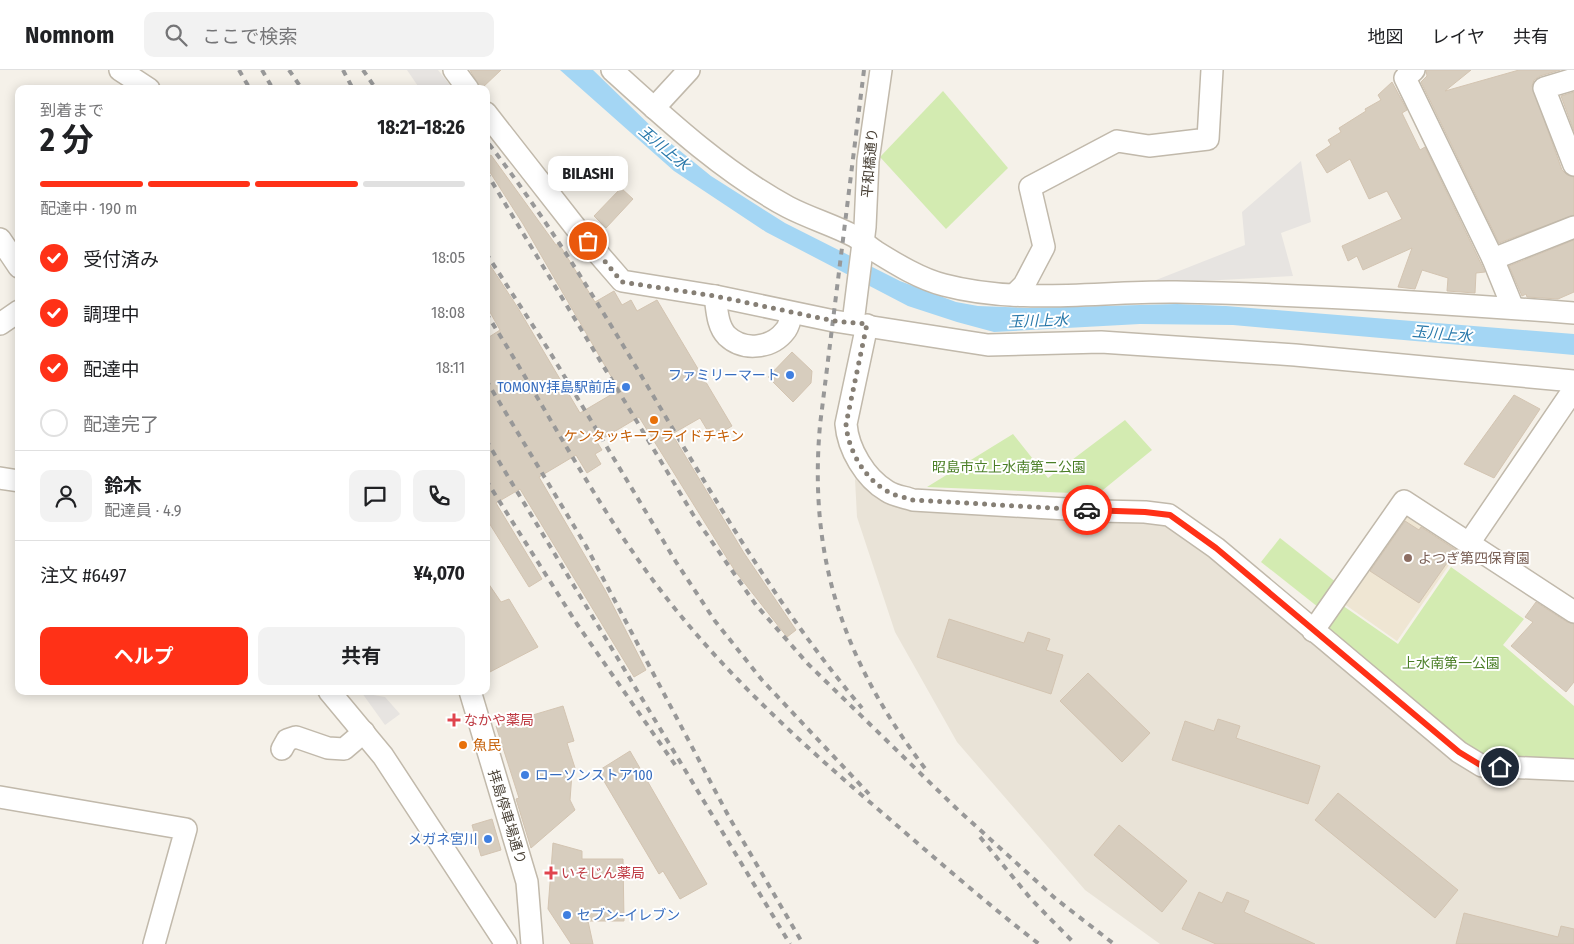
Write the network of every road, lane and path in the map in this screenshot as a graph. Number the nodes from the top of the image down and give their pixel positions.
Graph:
1 (120, 70) edge
2 (454, 70) edge
3 (612, 70) edge
4 (689, 70) edge
5 (880, 70) edge
6 (1212, 70) edge
7 (1414, 70) edge
8 (1574, 79) edge
9 (143, 85) edge
10 (465, 85) edge
11 (654, 108) junction
12 (490, 118) edge
13 (1572, 151) edge
14 (1574, 227) edge
15 (0, 240) edge
16 (862, 249) junction
17 (1493, 259) junction
18 (15, 261) edge
19 (1014, 295) junction
20 (715, 296) junction
21 (1513, 308) junction
22 (792, 313) junction
23 (1574, 313) edge
24 (15, 314) edge
25 (0, 324) edge
26 (860, 324) junction
27 (1574, 381) edge
28 (1574, 389) edge
29 (0, 478) edge
30 (15, 480) edge
31 (1470, 543) junction
32 (1573, 611) edge
33 (1313, 631) junction
34 (332, 695) edge
35 (471, 695) edge
36 (364, 732) junction
37 (282, 749) dead end
38 (1574, 770) edge
39 (0, 797) edge
40 (154, 944) edge
41 (506, 944) edge
42 (532, 944) edge

1 - 9 street
2 - 10 street
3 - 11 street
4 - 11 street
5 - 16 street, 平和橋通り
6 - 19 street
7 - 17 street
8 - 13 street
11 - 16 street
12 - 20 street
14 - 17 street
15 - 18 street
16 - 19 street
16 - 26 street, 平和橋通り
17 - 21 street
19 - 21 street
20 - 22 street
20 - 22 street
21 - 23 street
22 - 26 street
24 - 25 street
26 - 27 street
26 - 33 street, 平和橋通り
28 - 31 street
29 - 30 street
31 - 32 street
31 - 33 street
33 - 38 street, 平和橋通り
34 - 36 street
35 - 42 street, 拝島停車場通り
36 - 37 street
36 - 41 street
39 - 40 street

